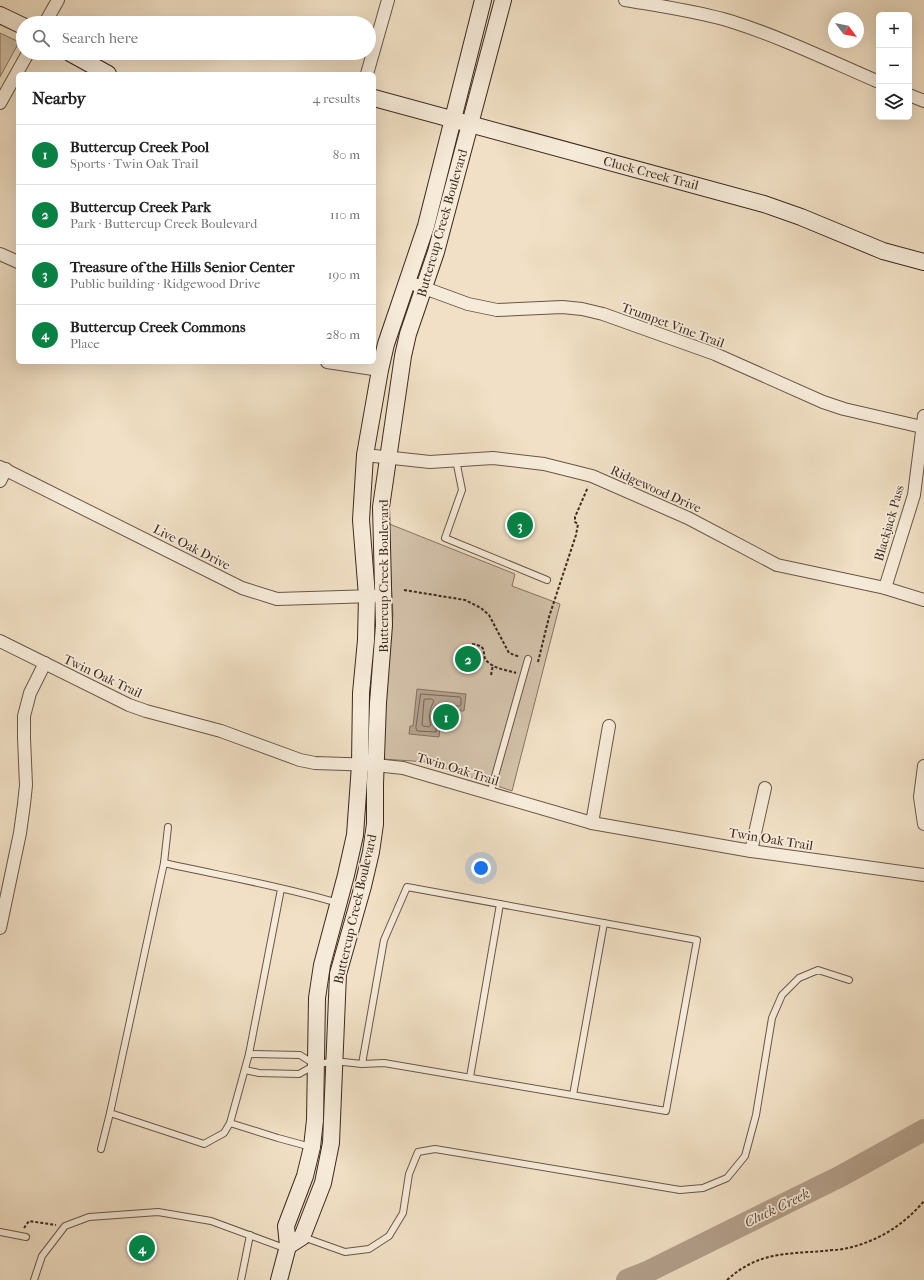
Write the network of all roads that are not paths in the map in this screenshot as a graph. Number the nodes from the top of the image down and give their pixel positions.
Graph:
1 (58, 0) edge
2 (388, 0) edge
3 (483, 0) edge
4 (503, 0) edge
5 (626, 0) edge
6 (0, 15) edge
7 (49, 16) edge
8 (16, 23) edge
9 (376, 42) edge
10 (24, 60) edge
11 (83, 60) edge
12 (371, 60) edge
13 (17, 72) edge
14 (104, 72) edge
15 (368, 72) edge
16 (16, 74) edge
17 (876, 81) edge
18 (912, 96) edge
19 (376, 99) edge
20 (924, 101) edge
21 (0, 103) edge
22 (452, 119) junction
23 (470, 124) junction
24 (0, 254) edge
25 (16, 261) edge
26 (924, 262) edge
27 (408, 282) junction
28 (424, 288) junction
29 (340, 364) edge
30 (380, 370) junction
31 (923, 421) edge
32 (365, 455) junction
33 (388, 457) junction
34 (456, 460) junction
35 (3, 468) edge
36 (0, 481) edge
37 (546, 580) dead end
38 (885, 588) junction
39 (367, 596) junction
40 (384, 596) junction
41 (924, 600) edge
42 (0, 641) edge
43 (528, 659) dead end
44 (45, 663) junction
45 (609, 726) dead end
46 (368, 765) junction
47 (924, 766) edge
48 (765, 788) dead end
49 (490, 794) junction
50 (592, 823) junction
51 (924, 824) edge
52 (168, 827) dead end
53 (751, 851) junction
54 (164, 863) junction
55 (924, 875) edge
56 (281, 889) junction
57 (338, 903) junction
58 (500, 904) junction
59 (604, 923) junction
60 (0, 928) edge
61 (849, 980) dead end
62 (249, 1054) junction
63 (334, 1061) junction
64 (362, 1064) junction
65 (315, 1065) junction
66 (245, 1070) junction
67 (470, 1078) junction
68 (572, 1095) junction
69 (110, 1113) junction
70 (230, 1123) junction
71 (312, 1147) junction
72 (101, 1150) dead end
73 (0, 1232) edge
74 (250, 1235) junction
75 (302, 1236) junction
76 (26, 1237) dead end
77 (287, 1248) junction
78 (34, 1280) edge
79 (241, 1280) edge
80 (279, 1280) edge

1 - 7 street
2 - 9 street
3 - 22 street, Buttercup Creek Boulevard
4 - 23 street, Buttercup Creek Boulevard
5 - 17 street
6 - 8 street
10 - 13 street
11 - 14 street
12 - 15 street
16 - 21 street
18 - 20 street
19 - 22 street, Cluck Creek Trail
22 - 23 street, Cluck Creek Trail
22 - 27 street, Buttercup Creek Boulevard
23 - 26 street, Cluck Creek Trail
23 - 28 street, Buttercup Creek Boulevard
24 - 25 street
27 - 28 street, Trumpet Vine Trail
27 - 30 street, Buttercup Creek Boulevard
28 - 31 street, Trumpet Vine Trail
28 - 33 street, Buttercup Creek Boulevard
29 - 30 street
30 - 32 street, Buttercup Creek Boulevard
31 - 38 street, Blackjack Pass
32 - 33 street, Ridgewood Drive
32 - 39 street, Buttercup Creek Boulevard
33 - 34 street, Ridgewood Drive
33 - 40 street, Buttercup Creek Boulevard
34 - 37 lane
34 - 38 street, Ridgewood Drive
35 - 36 street
35 - 39 street, Live Oak Drive
38 - 41 street, Ridgewood Drive
39 - 40 street, Live Oak Drive
39 - 46 street, Buttercup Creek Boulevard
40 - 46 street, Buttercup Creek Boulevard
42 - 44 street, Twin Oak Trail
43 - 49 lane
44 - 46 street, Twin Oak Trail
44 - 60 street
45 - 50 street
46 - 49 street, Twin Oak Trail
46 - 57 street, Buttercup Creek Boulevard
46 - 63 street, Buttercup Creek Boulevard
47 - 51 street
48 - 53 street
49 - 50 street, Twin Oak Trail
50 - 53 street, Twin Oak Trail
52 - 54 lane
53 - 55 street, Twin Oak Trail
54 - 56 lane
54 - 69 lane
56 - 57 lane
56 - 62 lane
57 - 65 street, Buttercup Creek Boulevard
58 - 59 lane
58 - 64 lane
58 - 67 lane
59 - 68 lane
59 - 68 lane
61 - 75 lane
62 - 65 lane
62 - 66 lane
63 - 64 lane
63 - 65 lane
63 - 75 street, Buttercup Creek Boulevard
64 - 67 lane
65 - 66 lane
65 - 71 street, Buttercup Creek Boulevard
66 - 70 lane
67 - 68 lane
69 - 70 lane
69 - 72 lane
70 - 71 lane
71 - 77 street, Buttercup Creek Boulevard
73 - 76 lane
74 - 77 lane
74 - 78 lane
74 - 79 lane
75 - 77 street
77 - 80 street, Buttercup Creek Boulevard

